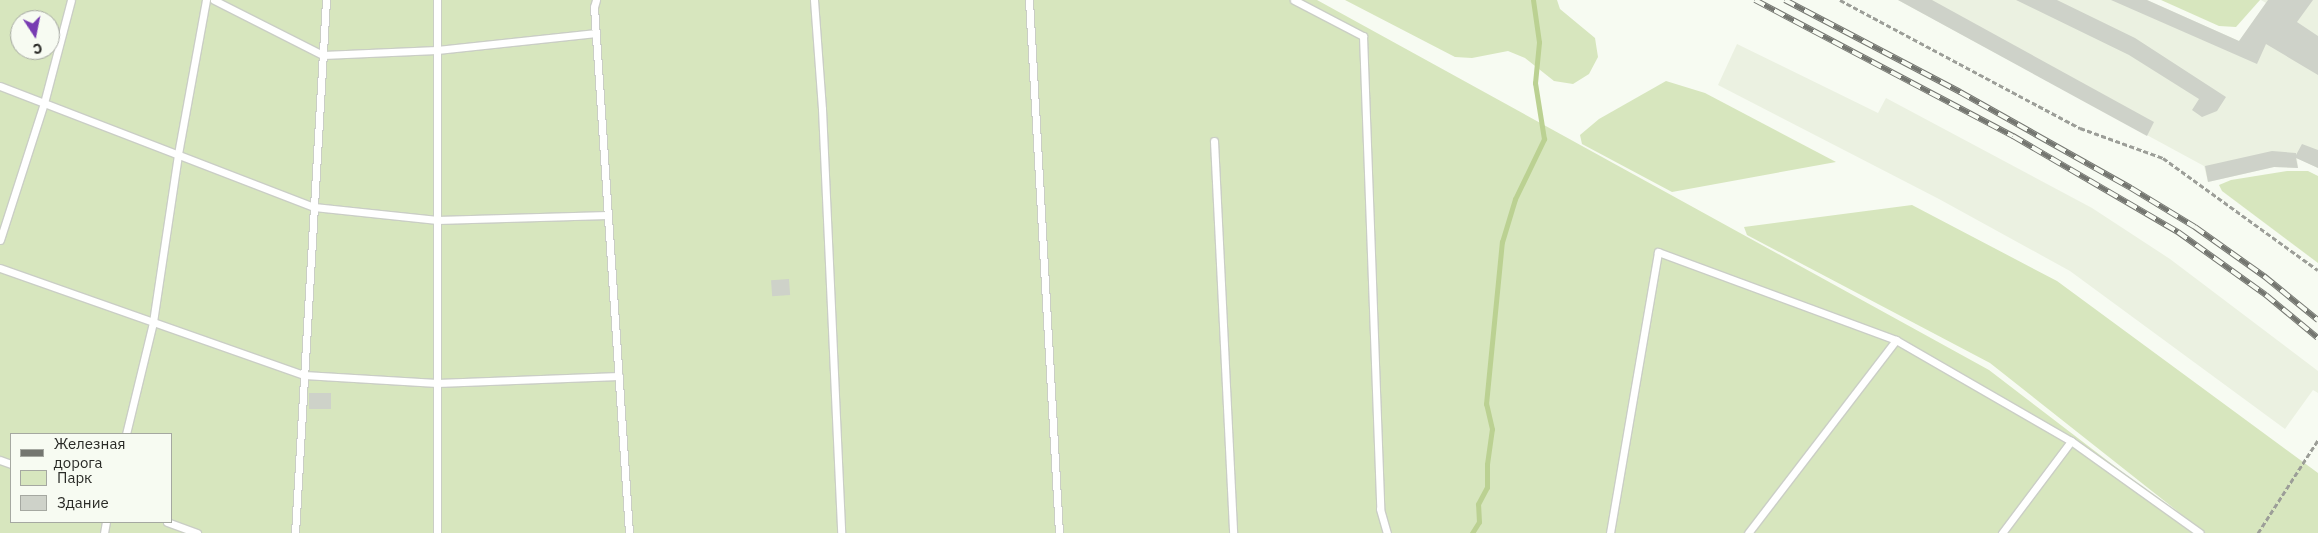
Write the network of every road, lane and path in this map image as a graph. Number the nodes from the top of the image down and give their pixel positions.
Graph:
1 (71, 0) edge
2 (206, 0) edge
3 (214, 0) edge
4 (326, 0) edge
5 (436, 0) edge
6 (596, 0) edge
7 (814, 0) edge
8 (1029, 0) edge
9 (1294, 0) edge
10 (1840, 0) edge
11 (596, 33) junction
12 (437, 50) junction
13 (323, 55) junction
14 (0, 86) edge
15 (44, 103) junction
16 (1214, 141) dead end
17 (178, 154) junction
18 (314, 207) junction
19 (608, 215) junction
20 (437, 220) junction
21 (0, 240) edge
22 (0, 268) edge
23 (2318, 270) edge
24 (153, 322) junction
25 (1896, 340) junction
26 (304, 375) junction
27 (619, 376) junction
28 (437, 383) junction
29 (126, 433) edge
30 (2318, 440) edge
31 (2071, 441) junction
32 (170, 523) edge
33 (197, 533) edge
34 (295, 533) edge
35 (437, 533) edge
36 (629, 533) edge
37 (841, 533) edge
38 (1059, 533) edge
39 (1233, 533) edge
40 (1387, 533) edge
41 (1610, 533) edge
42 (1748, 533) edge
43 (2002, 533) edge
44 (2200, 533) edge
45 (2258, 533) edge

1 - 15 lane
2 - 17 lane
3 - 13 lane
4 - 13 lane
5 - 12 lane
6 - 11 lane
7 - 37 lane
8 - 38 lane
9 - 40 lane
10 - 23 path
11 - 12 lane
11 - 19 lane
12 - 13 lane
12 - 20 lane
13 - 18 lane
14 - 15 lane
15 - 17 lane
15 - 21 lane
16 - 39 lane
17 - 18 lane
17 - 24 lane
18 - 20 lane
18 - 26 lane
19 - 20 lane
19 - 27 lane
20 - 28 lane
22 - 24 lane
24 - 26 lane
24 - 29 lane
25 - 31 lane
25 - 41 lane
25 - 42 lane
26 - 28 lane
26 - 34 lane
27 - 28 lane
27 - 36 lane
28 - 35 lane
30 - 45 path
31 - 43 lane
31 - 44 lane
32 - 33 lane

